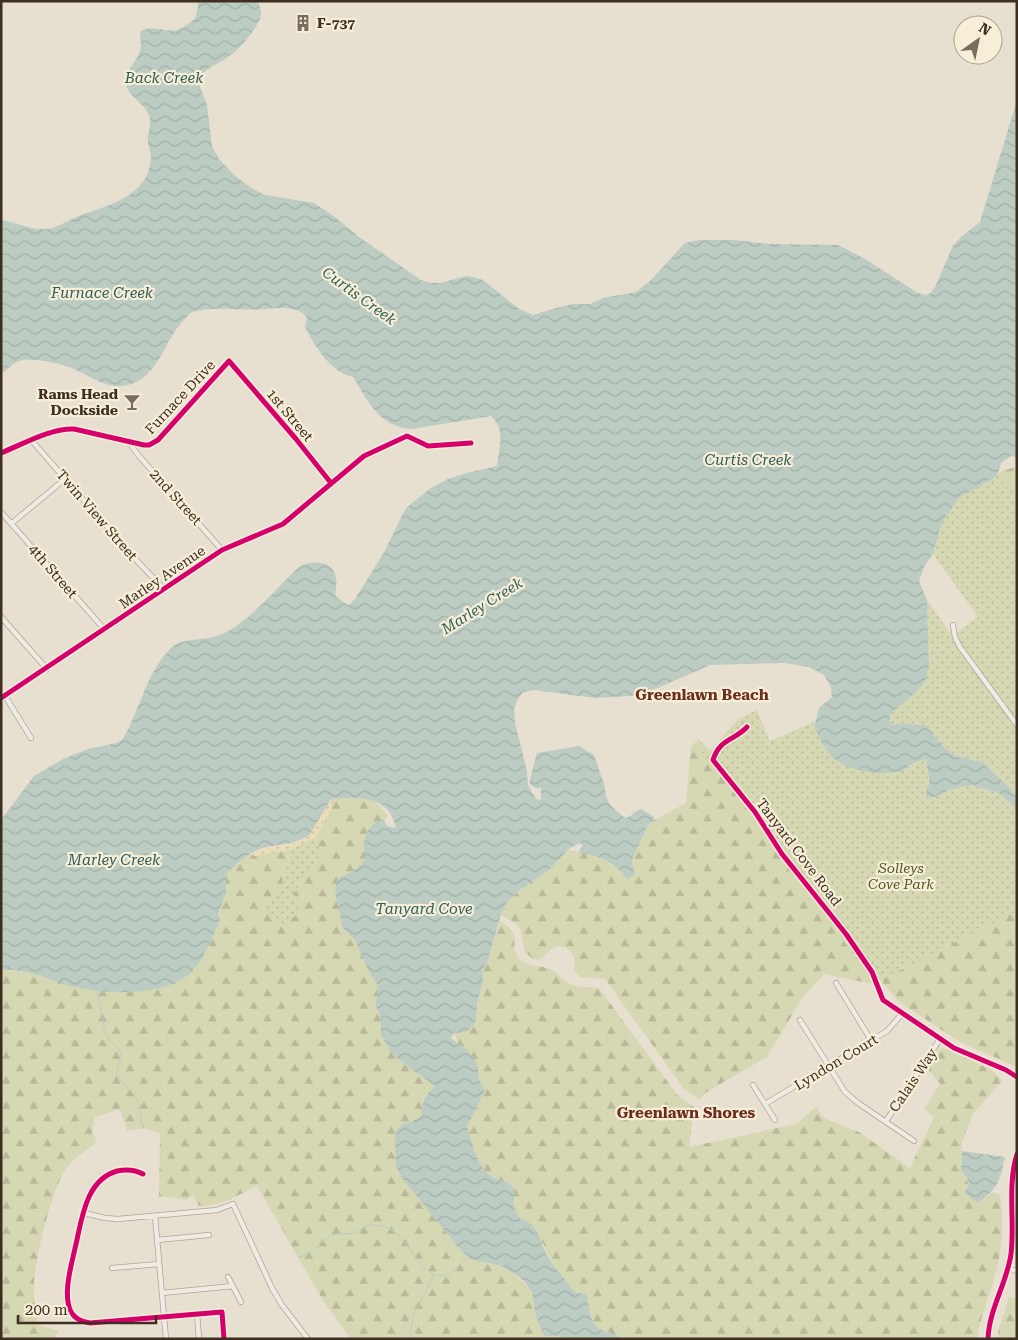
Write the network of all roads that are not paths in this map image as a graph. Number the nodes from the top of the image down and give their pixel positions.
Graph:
1 (231, 362) joint
2 (32, 441) junction
3 (471, 443) dead end
4 (134, 444) junction
5 (1, 453) edge
6 (65, 479) junction
7 (331, 483) junction
8 (1, 512) edge
9 (12, 523) junction
10 (222, 550) junction
11 (164, 588) junction
12 (1, 617) edge
13 (953, 625) dead end
14 (104, 630) junction
15 (46, 670) junction
16 (3, 697) edge
17 (1017, 725) edge
18 (748, 727) dead end
19 (31, 738) dead end
20 (836, 982) dead end
21 (902, 1014) junction
22 (800, 1020) dead end
23 (940, 1039) junction
24 (871, 1040) junction
25 (828, 1066) junction
26 (1017, 1077) edge
27 (753, 1085) dead end
28 (765, 1104) junction
29 (775, 1120) dead end
30 (886, 1121) junction
31 (914, 1141) dead end
32 (1017, 1154) edge
33 (143, 1174) dead end
34 (84, 1213) junction
35 (155, 1216) junction
36 (209, 1235) dead end
37 (157, 1240) junction
38 (159, 1264) junction
39 (112, 1268) dead end
40 (1008, 1268) junction
41 (1017, 1271) edge
42 (228, 1277) dead end
43 (233, 1286) junction
44 (162, 1293) junction
45 (241, 1302) dead end
46 (197, 1314) junction
47 (164, 1317) junction
48 (166, 1339) edge
49 (200, 1339) edge
50 (224, 1339) edge
51 (308, 1339) edge
52 (988, 1339) edge

1 - 4 street, Furnace Drive
1 - 7 street, 1st Street
2 - 4 street, Furnace Drive
2 - 5 street, Furnace Drive
2 - 6 street, Twin View Street
3 - 7 street, Marley Avenue
4 - 10 street, 2nd Street
6 - 9 street
6 - 11 street, Twin View Street
7 - 10 street, Marley Avenue
8 - 9 street, 4th Street
9 - 14 street, 4th Street
10 - 11 street, Marley Avenue
11 - 14 street, Marley Avenue
12 - 15 street
13 - 17 street
14 - 15 street, Marley Avenue
15 - 16 street, Marley Avenue
16 - 19 street
18 - 21 street, Tanyard Cove Road
20 - 24 street
21 - 23 street
21 - 24 street, Lyndon Court
22 - 25 street
23 - 26 street
23 - 30 street, Calais Way
24 - 25 street, Lyndon Court
25 - 28 street, Lyndon Court
25 - 30 street
27 - 28 street
28 - 29 street
30 - 31 street
32 - 40 street
33 - 34 street
34 - 35 street
34 - 47 street
35 - 37 street
35 - 51 street
36 - 37 street
37 - 38 street
38 - 39 street
38 - 44 street
40 - 41 street
40 - 52 street
42 - 43 street
43 - 44 street
43 - 45 street
44 - 47 street
46 - 47 street
46 - 49 street
46 - 50 street
47 - 48 street

